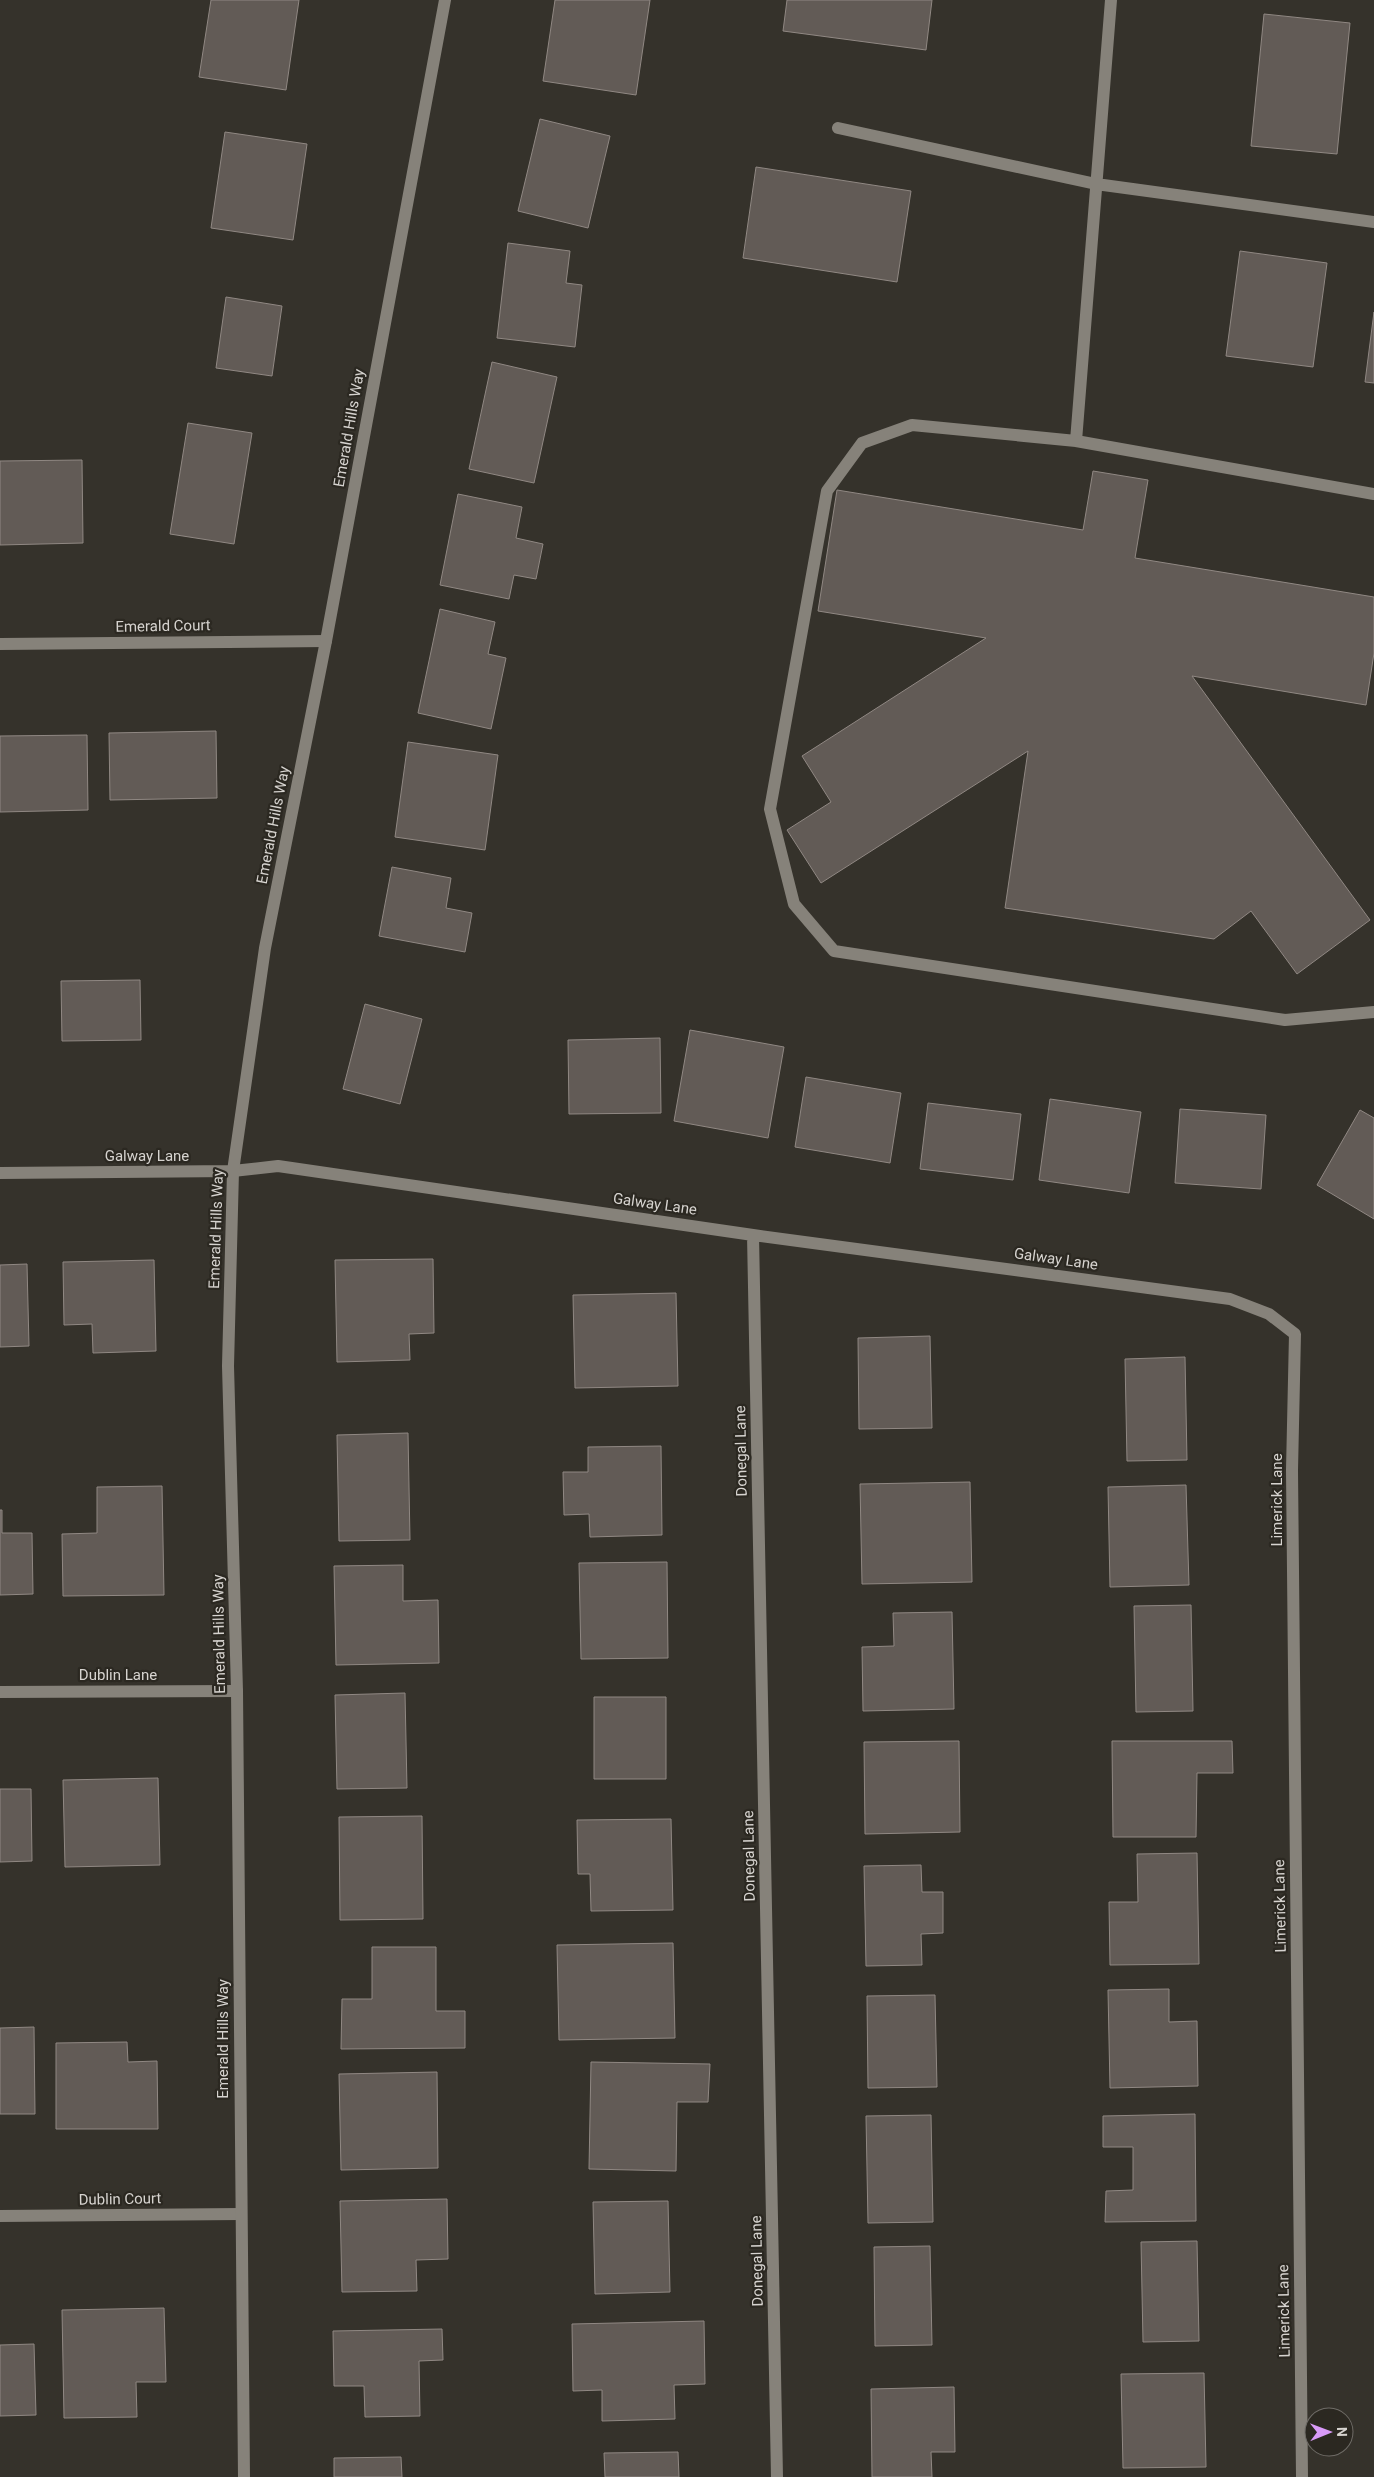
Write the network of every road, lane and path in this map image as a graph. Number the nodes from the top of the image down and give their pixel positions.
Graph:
1 (445, 0) edge
2 (1111, 0) edge
3 (838, 128) dead end
4 (1096, 184) junction
5 (1374, 222) edge
6 (1076, 441) junction
7 (1374, 494) edge
8 (326, 641) junction
9 (0, 644) edge
10 (1374, 1012) edge
11 (233, 1171) junction
12 (0, 1173) edge
13 (752, 1235) junction
14 (1295, 1334) joint
15 (237, 1691) junction
16 (0, 1692) edge
17 (241, 2214) junction
18 (0, 2216) edge
19 (244, 2477) edge
20 (777, 2477) edge
21 (1302, 2477) edge

1 - 8 street, Emerald Hills Way
2 - 4 street
3 - 4 street
4 - 5 street
4 - 6 street
6 - 7 street
6 - 10 street
8 - 9 street, Emerald Court
8 - 11 street, Emerald Hills Way
11 - 12 street, Galway Lane
11 - 13 street, Galway Lane
11 - 15 street, Emerald Hills Way
13 - 14 street, Galway Lane
13 - 20 street, Donegal Lane
14 - 21 street, Limerick Lane
15 - 16 street, Dublin Lane
15 - 17 street, Emerald Hills Way
17 - 18 street, Dublin Court
17 - 19 street, Emerald Hills Way

